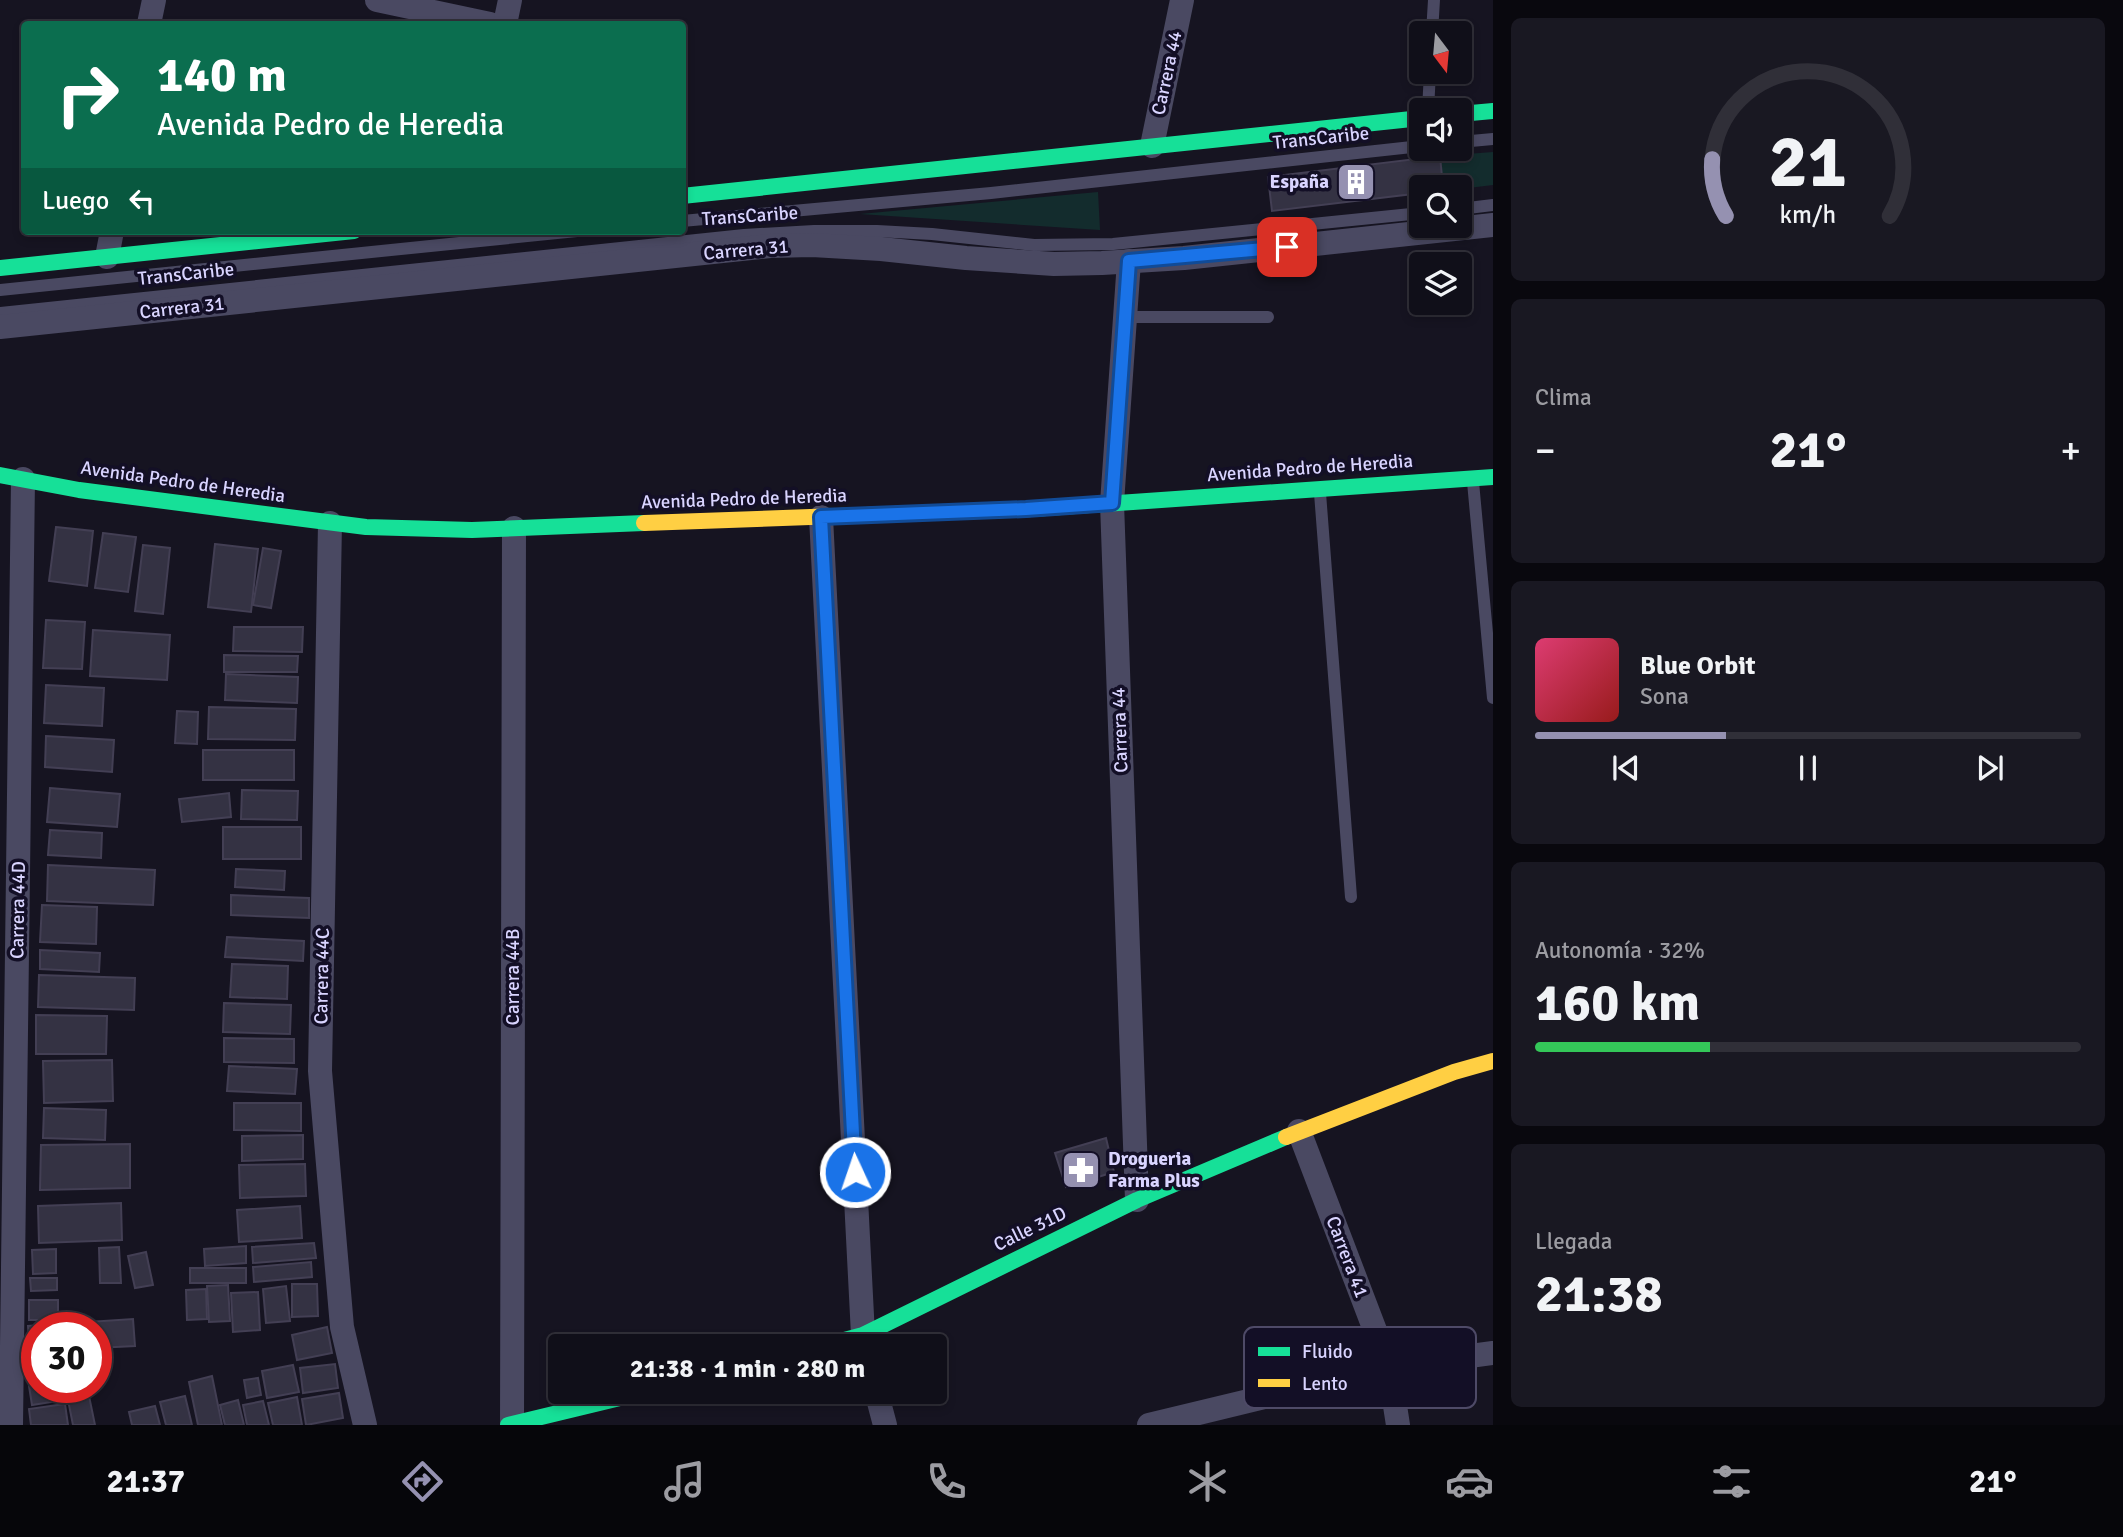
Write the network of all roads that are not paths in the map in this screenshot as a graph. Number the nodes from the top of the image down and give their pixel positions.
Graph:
1 (154, 0) edge
2 (377, 0) edge
3 (510, 0) edge
4 (1182, 0) edge
5 (1434, 0) edge
6 (150, 21) edge
7 (476, 21) edge
8 (506, 21) edge
9 (1433, 21) edge
10 (1493, 111) edge
11 (1472, 113) edge
12 (1409, 119) edge
13 (1493, 139) edge
14 (1472, 141) edge
15 (1152, 146) junction
16 (1409, 147) edge
17 (686, 196) edge
18 (1493, 205) edge
19 (1472, 208) edge
20 (1409, 214) edge
21 (686, 221) edge
22 (1493, 226) edge
23 (111, 235) edge
24 (316, 235) edge
25 (539, 235) edge
26 (107, 257) junction
27 (1129, 261) junction
28 (0, 268) edge
29 (0, 290) edge
30 (0, 313) edge
31 (1125, 317) junction
32 (1268, 317) dead end
33 (0, 327) edge
34 (12, 477) edge
35 (1493, 477) edge
36 (1473, 478) junction
37 (1320, 489) junction
38 (1112, 503) junction
39 (821, 517) junction
40 (330, 523) junction
41 (514, 528) junction
42 (1493, 698) edge
43 (1351, 897) dead end
44 (1493, 1061) edge
45 (1298, 1131) junction
46 (1137, 1200) junction
47 (1374, 1327) edge
48 (864, 1334) edge
49 (876, 1334) edge
50 (1244, 1402) edge
51 (596, 1404) edge
52 (879, 1404) edge
53 (12, 1425) edge
54 (365, 1425) edge
55 (510, 1425) edge
56 (885, 1425) edge
57 (1149, 1425) edge

1 - 6 street
2 - 7 street
3 - 8 street
4 - 15 street, Carrera 44
5 - 9 lane
10 - 11 main road
12 - 15 main road
13 - 14 lane
15 - 17 main road
16 - 21 lane, TransCaribe
18 - 19 lane
20 - 30 lane, TransCaribe
22 - 27 street, Carrera 31
23 - 26 street
24 - 26 main road
25 - 29 lane, TransCaribe
26 - 28 main road
27 - 31 street, Carrera 44
27 - 33 street, Carrera 31
31 - 32 lane
31 - 38 street, Carrera 44
34 - 40 main road, Avenida Pedro de Heredia
34 - 53 street, Carrera 44D
35 - 36 main road, Avenida Pedro de Heredia
36 - 37 main road, Avenida Pedro de Heredia
36 - 42 lane
37 - 38 main road, Avenida Pedro de Heredia
37 - 43 lane
38 - 39 main road, Avenida Pedro de Heredia
38 - 46 street, Carrera 44
39 - 41 main road, Avenida Pedro de Heredia
39 - 48 street
40 - 41 main road, Avenida Pedro de Heredia
40 - 54 street, Carrera 44C
41 - 55 street, Carrera 44B
44 - 45 main road, Calle 31D
45 - 46 main road, Calle 31D
45 - 47 street, Carrera 41
46 - 49 main road, Calle 31D
50 - 57 street
51 - 55 main road
52 - 56 street

